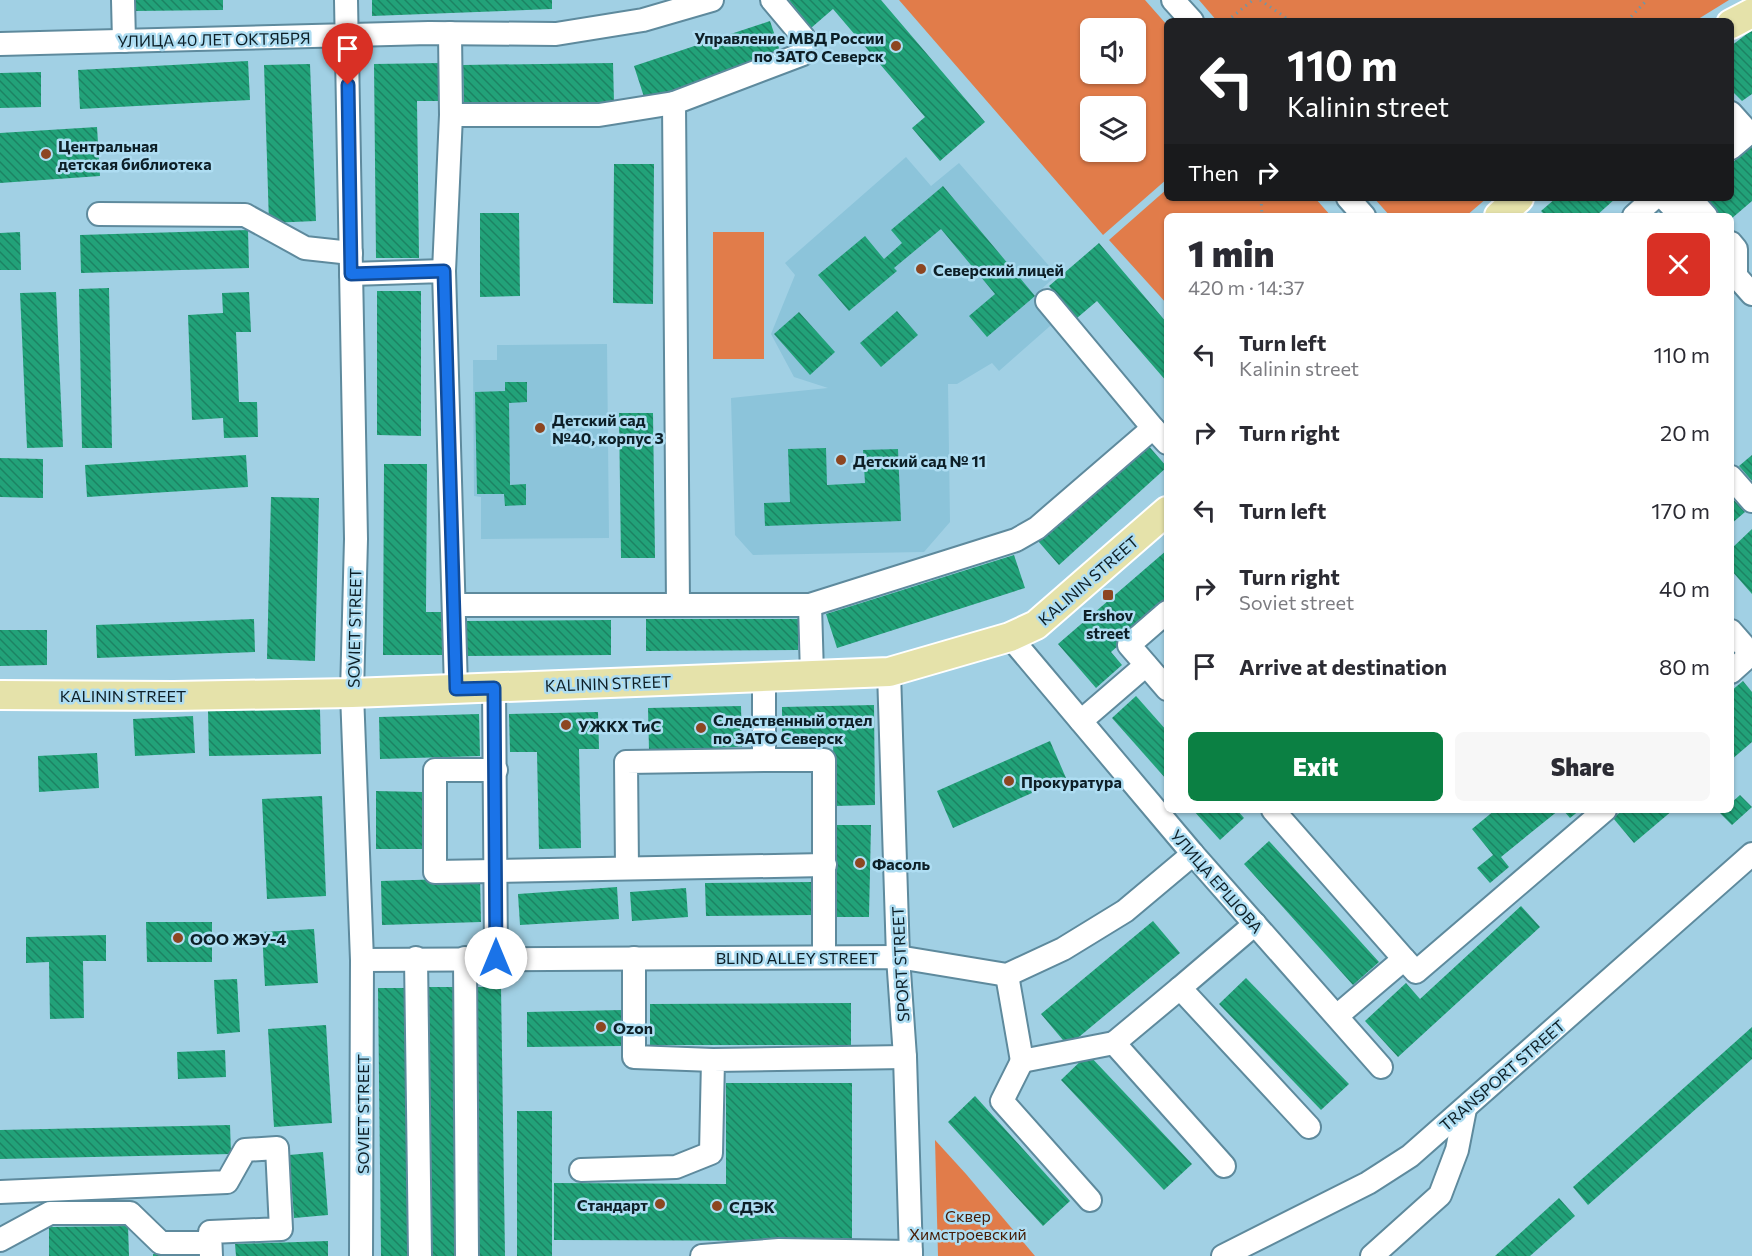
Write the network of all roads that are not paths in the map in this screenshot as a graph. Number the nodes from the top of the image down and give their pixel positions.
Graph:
1 (123, 0) edge
2 (346, 0) edge
3 (712, 0) edge
4 (772, 0) edge
5 (1173, 0) edge
6 (1752, 13) edge
7 (1189, 18) edge
8 (1734, 22) edge
9 (450, 33) junction
10 (347, 36) junction
11 (124, 41) junction
12 (0, 44) edge
13 (674, 103) junction
14 (451, 115) junction
15 (1734, 116) edge
16 (1750, 132) edge
17 (1734, 145) edge
18 (1351, 201) edge
19 (1516, 201) edge
20 (1651, 201) edge
21 (1667, 201) edge
22 (1693, 201) edge
23 (1361, 213) edge
24 (1502, 213) edge
25 (1637, 213) edge
26 (1677, 213) edge
27 (1703, 213) edge
28 (99, 214) dead end
29 (1734, 247) edge
30 (351, 263) junction
31 (444, 271) junction
32 (1734, 273) edge
33 (1752, 294) edge
34 (1047, 301) dead end
35 (1160, 436) edge
36 (1734, 480) edge
37 (1752, 501) edge
38 (1164, 515) edge
39 (454, 605) junction
40 (678, 605) junction
41 (810, 605) junction
42 (1164, 615) edge
43 (1734, 634) edge
44 (1010, 637) junction
45 (1752, 654) edge
46 (1146, 665) junction
47 (1734, 669) edge
48 (889, 672) junction
49 (812, 675) junction
50 (764, 677) junction
51 (1164, 685) edge
52 (494, 688) junction
53 (456, 689) junction
54 (352, 693) junction
55 (0, 695) edge
56 (1081, 721) junction
57 (764, 760) junction
58 (496, 770) junction
59 (1277, 813) edge
60 (1602, 813) edge
61 (1193, 854) junction
62 (1752, 854) edge
63 (825, 865) junction
64 (627, 868) junction
65 (496, 871) junction
66 (1255, 924) junction
67 (824, 957) junction
68 (898, 957) junction
69 (416, 958) junction
70 (465, 958) junction
71 (496, 958) junction
72 (634, 958) junction
73 (1404, 959) junction
74 (362, 960) junction
75 (1007, 975) junction
76 (1180, 988) junction
77 (1337, 1016) junction
78 (1114, 1043) junction
79 (905, 1057) junction
80 (713, 1060) junction
81 (1022, 1060) junction
82 (1381, 1067) dead end
83 (1465, 1109) junction
84 (1309, 1127) dead end
85 (1224, 1166) dead end
86 (581, 1170) dead end
87 (0, 1192) edge
88 (1090, 1200) dead end
89 (0, 1240) edge
90 (211, 1249) edge
91 (911, 1254) edge
92 (362, 1256) edge
93 (420, 1256) edge
94 (467, 1256) edge
95 (702, 1256) edge
96 (1223, 1256) edge
97 (1372, 1256) edge

1 - 11 street
2 - 10 street, SOVIET STREET
3 - 9 street, УЛИЦА 40 ЛЕТ ОКТЯБРЯ
4 - 13 street
5 - 7 street
6 - 8 main road
9 - 10 street, УЛИЦА 40 ЛЕТ ОКТЯБРЯ
9 - 14 street
10 - 11 street, УЛИЦА 40 ЛЕТ ОКТЯБРЯ
10 - 30 street, SOVIET STREET
11 - 12 street, УЛИЦА 40 ЛЕТ ОКТЯБРЯ
13 - 14 street
13 - 40 street
14 - 31 street
15 - 16 street
16 - 17 street
18 - 23 street
19 - 24 main road
20 - 25 street
21 - 26 street
22 - 27 street
28 - 30 street
29 - 32 street
30 - 31 street
30 - 54 street, SOVIET STREET
31 - 39 street
32 - 33 street
34 - 35 street
35 - 41 street
36 - 37 street
38 - 44 main road, KALININ STREET
39 - 40 street
39 - 53 street
40 - 41 street
41 - 49 street
42 - 46 street
43 - 45 street
44 - 48 main road, KALININ STREET
44 - 56 street, УЛИЦА ЕРШОВА
45 - 47 street
46 - 51 street
46 - 56 street
48 - 49 main road, KALININ STREET
48 - 68 street, SPORT STREET
49 - 50 main road, KALININ STREET
50 - 52 main road, KALININ STREET
50 - 57 street
52 - 53 main road, KALININ STREET
52 - 58 street
53 - 54 main road, KALININ STREET
54 - 55 main road, KALININ STREET
54 - 74 street, SOVIET STREET
56 - 61 street, УЛИЦА ЕРШОВА
57 - 63 street
57 - 64 street
58 - 65 street
58 - 65 street
59 - 73 street
60 - 73 street
61 - 66 street, УЛИЦА ЕРШОВА
61 - 75 street
62 - 83 street, TRANSPORT STREET
63 - 64 street
63 - 67 street
64 - 65 street
65 - 71 street
66 - 76 street
66 - 77 street, УЛИЦА ЕРШОВА
67 - 68 street, BLIND ALLEY STREET
67 - 72 street, BLIND ALLEY STREET
68 - 75 street, BLIND ALLEY STREET
68 - 79 street, SPORT STREET
69 - 70 street, BLIND ALLEY STREET
69 - 74 street, BLIND ALLEY STREET
69 - 93 street
70 - 71 street, BLIND ALLEY STREET
70 - 94 street
71 - 72 street, BLIND ALLEY STREET
72 - 80 street
73 - 77 street
74 - 92 street, SOVIET STREET
75 - 81 street
76 - 78 street
76 - 84 street
77 - 82 street, УЛИЦА ЕРШОВА
78 - 81 street
78 - 85 street
79 - 80 street
79 - 91 street, SPORT STREET
80 - 86 street
81 - 88 street
83 - 96 street, TRANSPORT STREET
83 - 97 street
87 - 90 street
89 - 90 street
91 - 95 street

